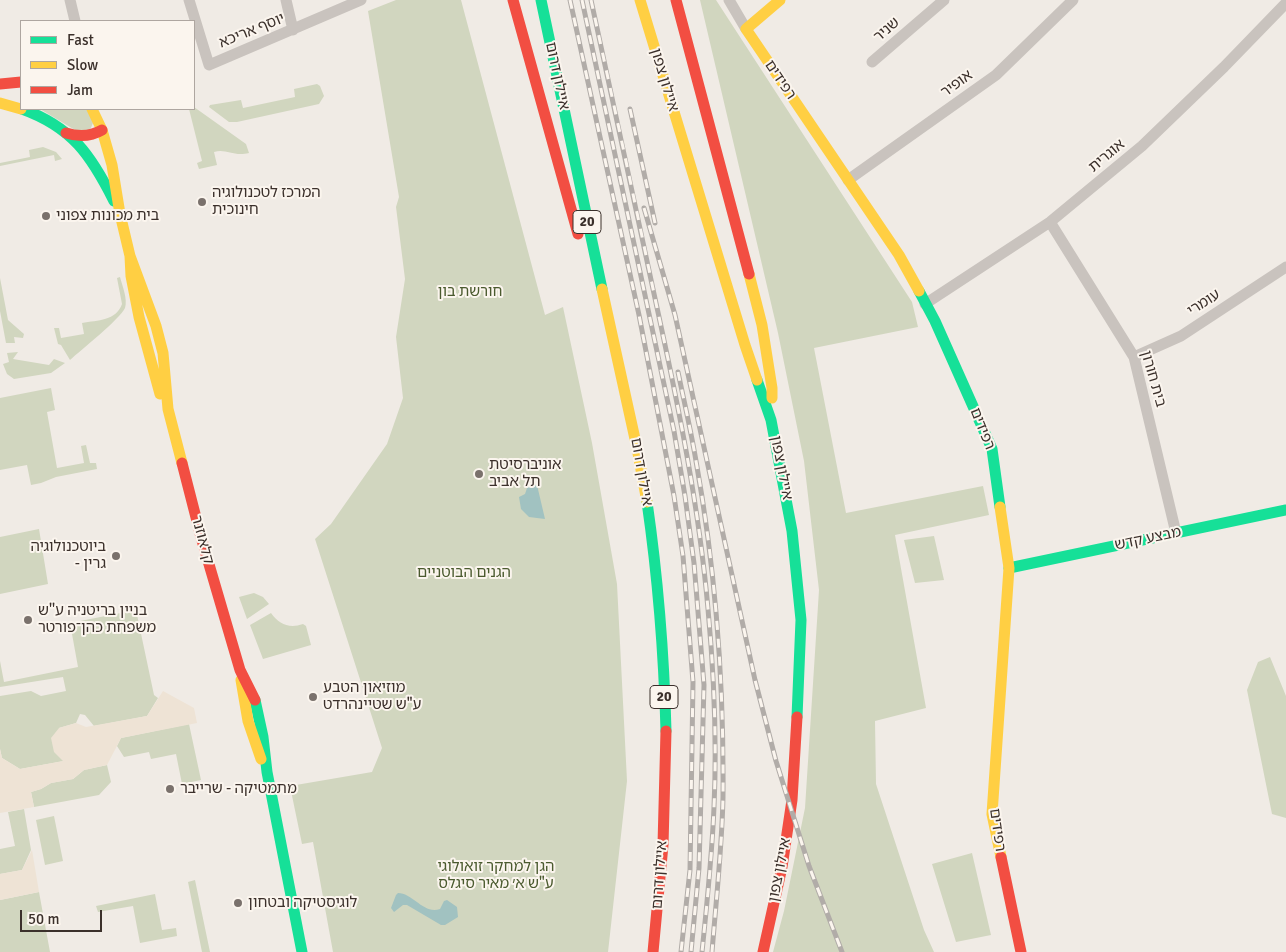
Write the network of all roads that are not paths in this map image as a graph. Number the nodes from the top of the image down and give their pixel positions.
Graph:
1 (70, 0) edge
2 (189, 0) edge
3 (286, 0) edge
4 (361, 0) edge
5 (513, 0) edge
6 (541, 0) edge
7 (640, 0) edge
8 (676, 0) edge
9 (729, 0) edge
10 (780, 0) edge
11 (944, 0) edge
12 (1073, 0) edge
13 (1286, 3) edge
14 (75, 20) edge
15 (746, 29) junction
16 (293, 30) junction
17 (872, 62) dead end
18 (20, 82) edge
19 (0, 84) edge
20 (0, 103) edge
21 (20, 108) edge
22 (27, 110) edge
23 (92, 110) edge
24 (102, 130) junction
25 (66, 133) junction
26 (848, 180) junction
27 (120, 214) junction
28 (1050, 222) junction
29 (1286, 267) edge
30 (925, 304) junction
31 (1134, 357) junction
32 (771, 420) junction
33 (637, 443) junction
34 (1286, 510) edge
35 (1176, 533) junction
36 (1009, 568) junction
37 (302, 952) edge
38 (653, 952) edge
39 (763, 952) edge
40 (1021, 952) edge

1 - 14 street
2 - 16 street, יוסף אריכא
3 - 16 street
4 - 16 street, יוסף אריכא
5 - 33 main road
6 - 33 main road, איילון דרום / 20
7 - 32 main road, איילון צפון
8 - 32 main road
9 - 15 street, רפידים
10 - 15 main road
11 - 17 street, שניר
12 - 26 street, אופיר
13 - 28 street, אוגרית
15 - 26 main road, רפידים
18 - 19 main road
20 - 21 main road, קלאוזנר
22 - 25 main road, קלאוזנר
23 - 24 main road, קלאוזנר
24 - 25 main road
24 - 27 main road, קלאוזנר
25 - 27 main road, קלאוזנר
26 - 30 main road, רפידים
27 - 37 main road, קלאוזנר
28 - 30 street, אוגרית
28 - 31 street, בית חורון
29 - 31 street, עומרי
30 - 36 main road, רפידים
31 - 35 street, בית חורון
32 - 39 main road, איילון צפון
33 - 38 main road, איילון דרום / 20
34 - 35 main road, מבצע קדש
35 - 36 main road, מבצע קדש
36 - 40 main road, רפידים

